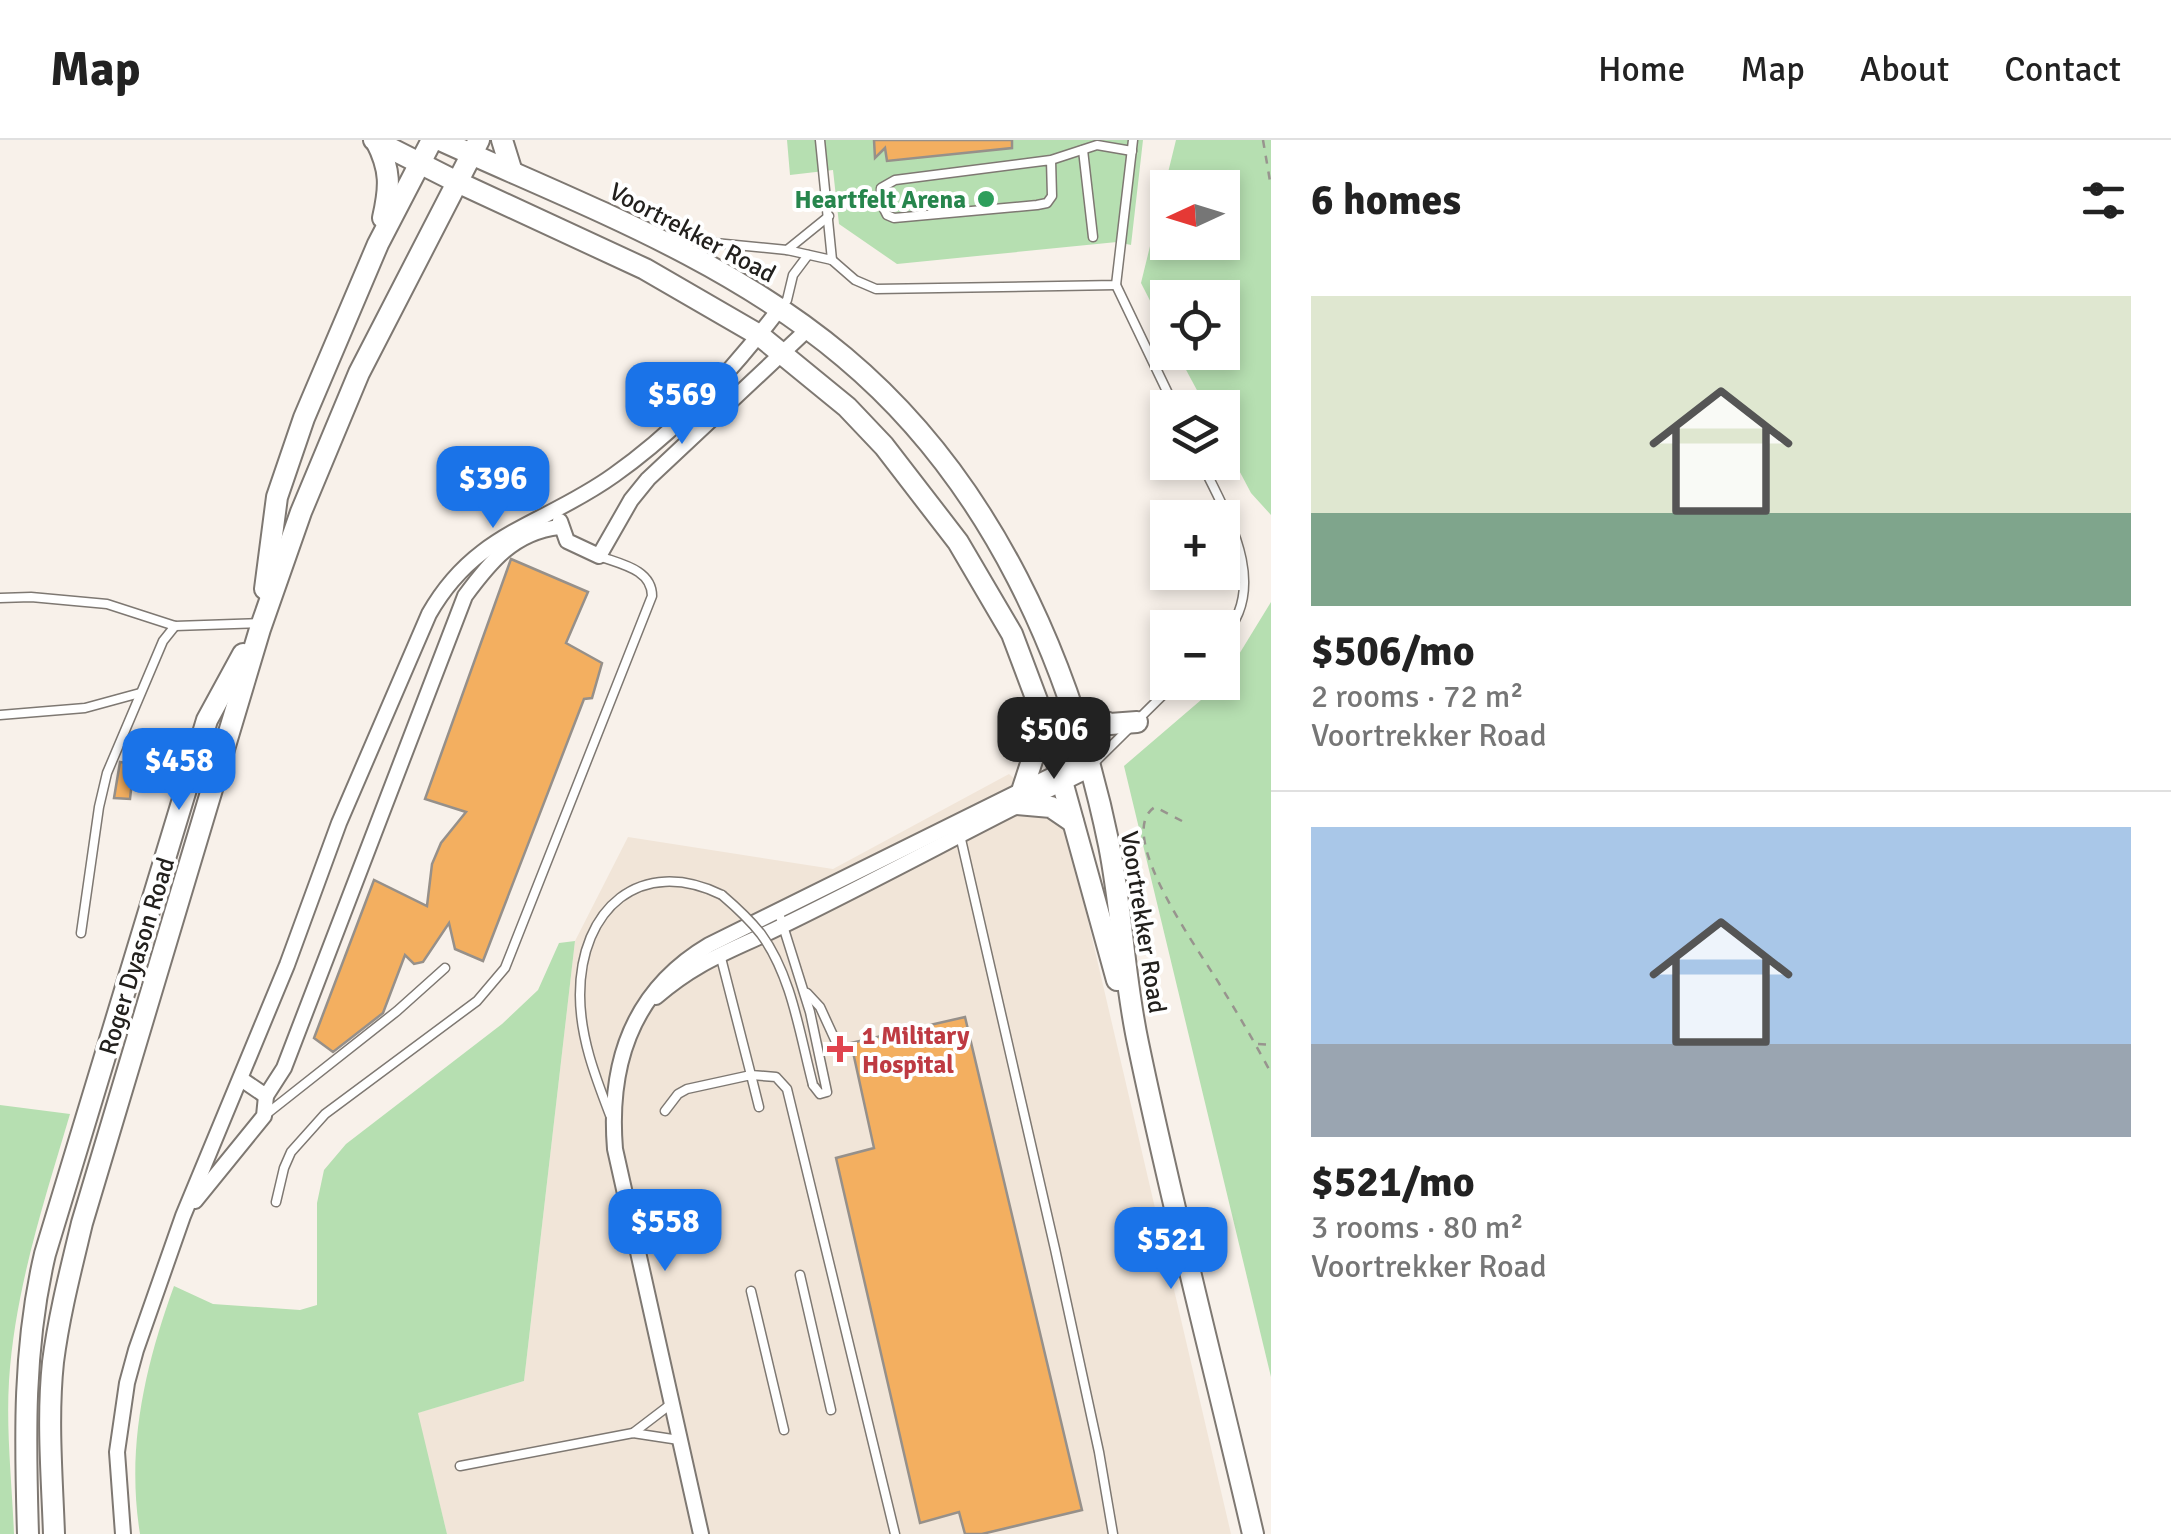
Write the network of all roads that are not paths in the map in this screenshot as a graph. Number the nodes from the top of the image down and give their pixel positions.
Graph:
1 (375, 140) edge
2 (432, 140) edge
3 (440, 140) edge
4 (502, 140) edge
5 (820, 140) edge
6 (1134, 140) edge
7 (1097, 142) edge
8 (475, 147) edge
9 (1083, 150) junction
10 (1132, 151) junction
11 (1051, 160) junction
12 (419, 163) junction
13 (511, 169) junction
14 (455, 181) junction
15 (830, 216) junction
16 (656, 236) junction
17 (1093, 237) dead end
18 (378, 244) junction
19 (787, 250) junction
20 (808, 255) junction
21 (832, 260) junction
22 (1116, 286) junction
23 (780, 308) junction
24 (808, 329) junction
25 (759, 336) junction
26 (782, 354) junction
27 (1166, 390) edge
28 (1210, 480) edge
29 (560, 510) junction
30 (559, 527) junction
31 (598, 556) junction
32 (446, 584) junction
33 (465, 596) junction
34 (0, 598) edge
35 (1240, 612) edge
36 (260, 623) junction
37 (176, 626) junction
38 (140, 693) junction
39 (1158, 700) edge
40 (1074, 709) junction
41 (1041, 711) junction
42 (0, 715) edge
43 (1137, 722) junction
44 (1091, 762) junction
45 (1061, 777) junction
46 (1019, 796) junction
47 (1073, 822) junction
48 (958, 828) junction
49 (781, 918) junction
50 (81, 933) dead end
51 (717, 948) junction
52 (445, 968) dead end
53 (804, 990) junction
54 (1137, 1038) junction
55 (837, 1044) dead end
56 (752, 1075) junction
57 (241, 1078) junction
58 (266, 1096) junction
59 (759, 1107) dead end
60 (666, 1111) dead end
61 (264, 1116) junction
62 (613, 1124) junction
63 (276, 1202) dead end
64 (183, 1216) junction
65 (800, 1276) dead end
66 (751, 1290) dead end
67 (671, 1404) junction
68 (831, 1410) dead end
69 (784, 1430) dead end
70 (633, 1433) junction
71 (679, 1440) junction
72 (460, 1466) dead end
73 (28, 1534) edge
74 (54, 1534) edge
75 (123, 1534) edge
76 (701, 1534) edge
77 (895, 1534) edge
78 (1113, 1534) edge
79 (1253, 1534) edge

1 - 12 main road, Voortrekker Road
1 - 18 main road
2 - 12 main road, Roger Dyason Road
3 - 8 main road, Voortrekker Road
4 - 13 main road
5 - 15 lane
6 - 10 lane
7 - 9 lane
7 - 10 lane
8 - 13 main road, Voortrekker Road
8 - 14 main road, Roger Dyason Road
9 - 11 lane
9 - 17 lane
10 - 22 lane
11 - 11 lane
12 - 14 main road, Voortrekker Road
12 - 18 main road, Roger Dyason Road
13 - 16 main road, Voortrekker Road
14 - 25 main road, Voortrekker Road
14 - 74 main road, Roger Dyason Road
15 - 19 lane
15 - 21 lane
16 - 19 lane
16 - 23 main road, Voortrekker Road
18 - 36 main road, Roger Dyason Road
19 - 20 lane
20 - 21 lane
20 - 23 lane
21 - 22 lane
22 - 27 lane
23 - 24 main road, Voortrekker Road
23 - 25 street
24 - 26 street
24 - 40 main road, Voortrekker Road
25 - 26 main road, Voortrekker Road
25 - 29 street
26 - 31 street
26 - 41 main road, Voortrekker Road
28 - 35 lane
29 - 30 street
29 - 32 street
30 - 31 street
30 - 33 street
31 - 63 lane
32 - 33 street
32 - 57 street
33 - 58 street
34 - 37 lane
36 - 37 lane
36 - 73 main road, Roger Dyason Road
37 - 38 lane
38 - 42 lane
38 - 50 lane
39 - 43 lane
40 - 43 main road
40 - 44 main road, Voortrekker Road
41 - 45 main road, Voortrekker Road
41 - 46 main road
43 - 44 lane
44 - 45 street
44 - 54 main road, Voortrekker Road
45 - 46 street
45 - 47 main road, Voortrekker Road
46 - 47 main road
46 - 48 street
47 - 54 main road, Voortrekker Road
48 - 49 street
48 - 78 lane
49 - 51 street
49 - 53 lane
51 - 56 lane
51 - 62 street
52 - 61 lane
53 - 55 lane
53 - 62 lane, bridge
54 - 79 main road, Voortrekker Road
56 - 59 lane
56 - 60 lane
56 - 77 lane
57 - 58 street
57 - 64 street
58 - 61 street
61 - 64 street
62 - 67 street
64 - 75 street
65 - 68 lane
66 - 69 lane
67 - 70 lane
67 - 71 street
70 - 71 lane
70 - 72 lane
71 - 76 street

